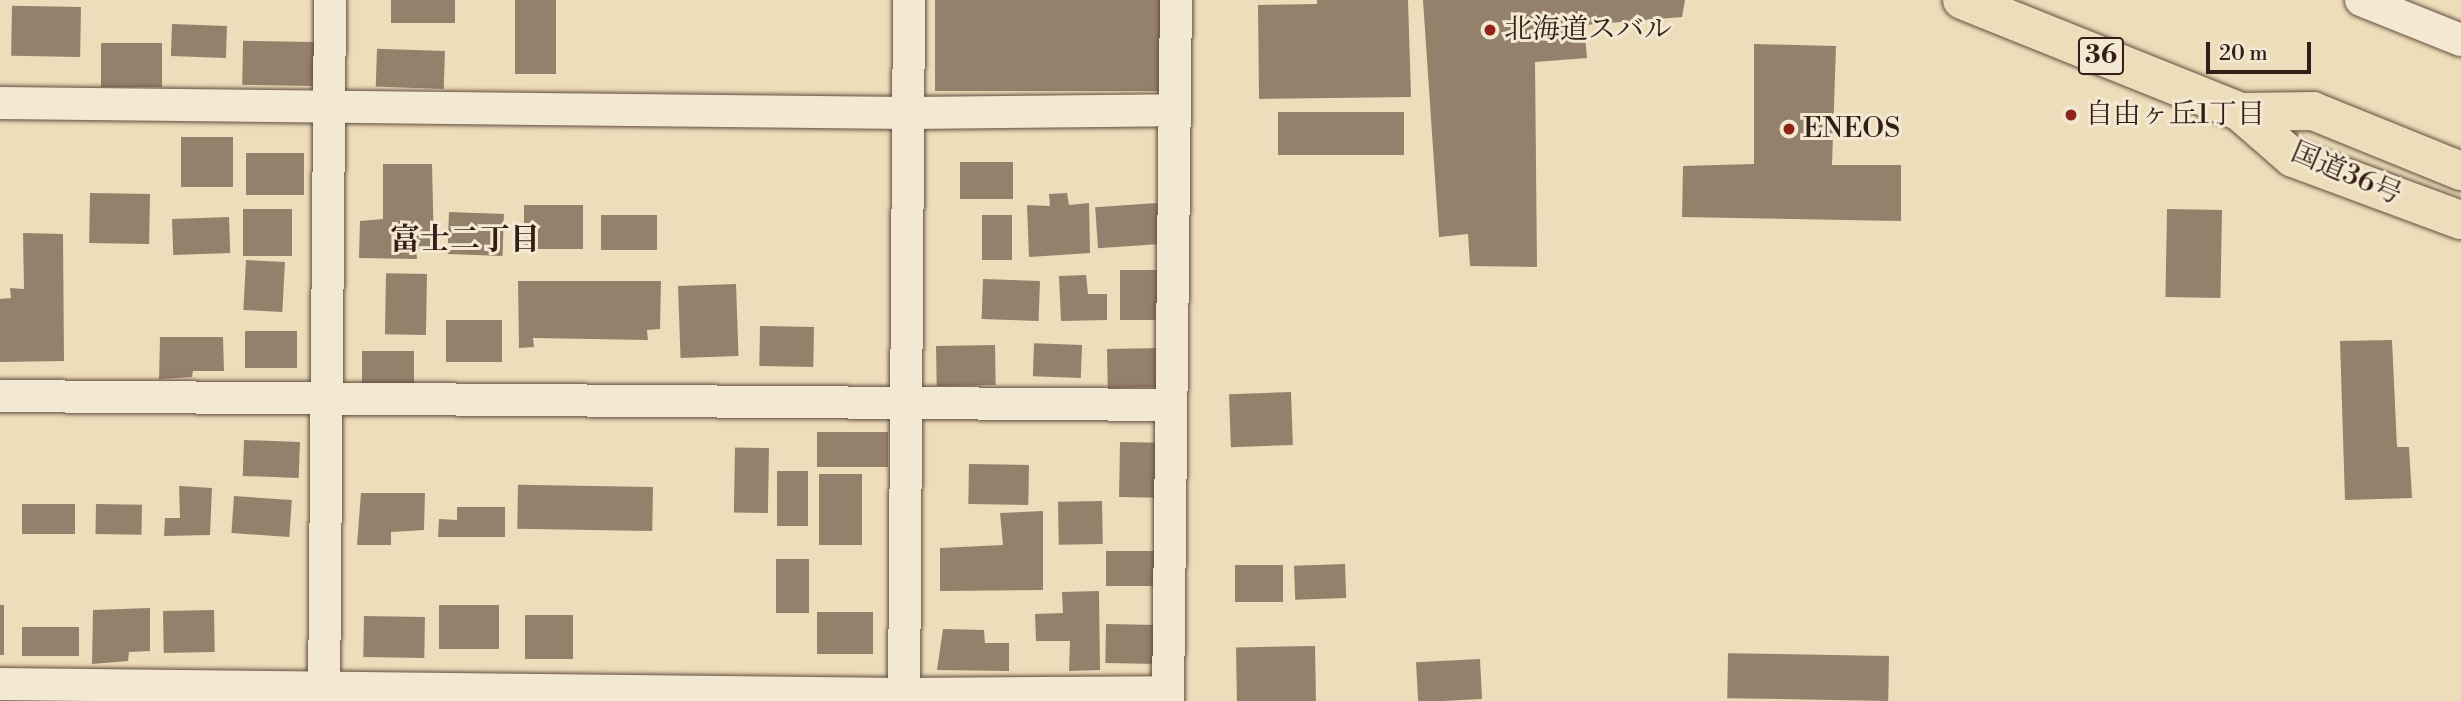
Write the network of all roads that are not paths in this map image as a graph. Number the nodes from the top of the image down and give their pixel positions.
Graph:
1 (330, 0) edge
2 (909, 0) edge
3 (1176, 0) edge
4 (1962, 0) edge
5 (2361, 0) edge
6 (2461, 40) edge
7 (0, 103) edge
8 (330, 109) junction
9 (1175, 110) junction
10 (2240, 111) junction
11 (908, 113) junction
12 (2461, 171) edge
13 (2461, 220) edge
14 (0, 396) edge
15 (327, 402) junction
16 (906, 405) junction
17 (1171, 405) junction
18 (0, 684) edge
19 (324, 694) edge
20 (1168, 696) edge
21 (904, 698) edge

1 - 8 street
2 - 11 street
3 - 9 street
4 - 10 highway, 国道36号 / 36
5 - 6 street
7 - 8 street
8 - 11 street
8 - 15 street
9 - 11 street
9 - 17 street
10 - 12 highway, 国道36号 / 36
10 - 13 highway, 国道36号 / 36
11 - 16 street
14 - 15 street
15 - 16 street
15 - 19 street
16 - 17 street
16 - 21 street
17 - 20 street
18 - 19 street
19 - 21 street
20 - 21 street

